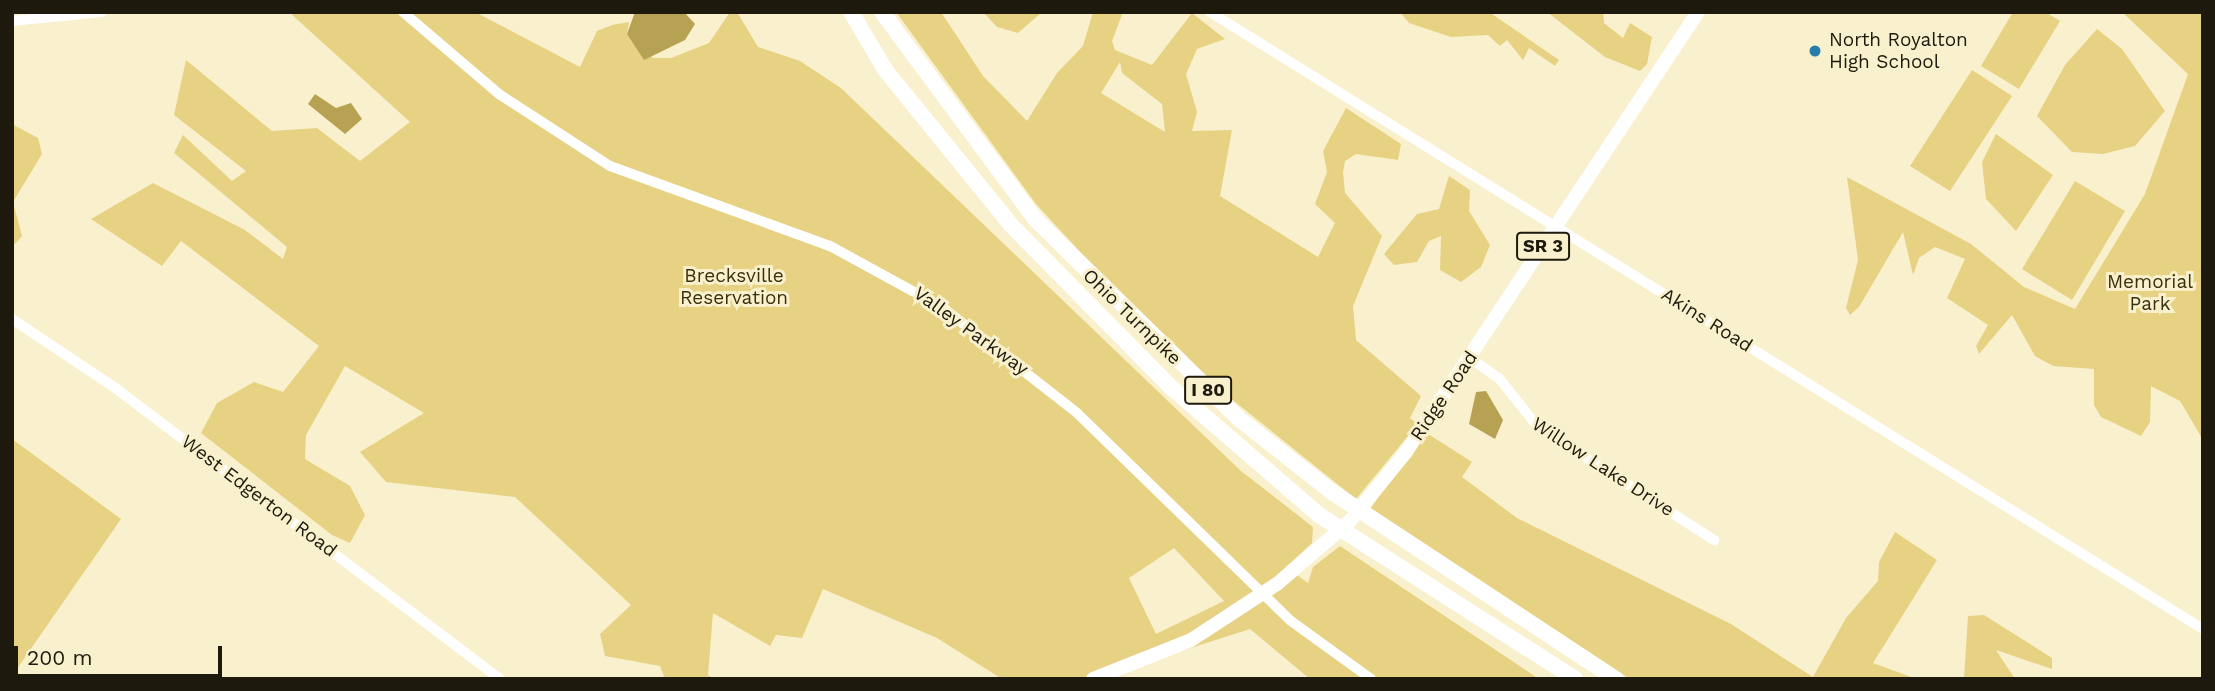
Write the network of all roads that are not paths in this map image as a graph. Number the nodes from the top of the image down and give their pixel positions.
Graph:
1 (102, 12) edge
2 (403, 12) edge
3 (851, 12) edge
4 (883, 12) edge
5 (1210, 12) edge
6 (1698, 12) edge
7 (12, 21) edge
8 (1555, 227) junction
9 (12, 319) edge
10 (1470, 358) junction
11 (1714, 540) dead end
12 (1263, 594) junction
13 (2203, 629) edge
14 (500, 679) edge
15 (1093, 679) edge
16 (1371, 679) edge
17 (1575, 679) edge
18 (1616, 679) edge

1 - 7 street
2 - 12 street, Valley Parkway
3 - 17 highway, Ohio Turnpike / I 80
4 - 18 highway, Ohio Turnpike / I 80
5 - 8 street, Akins Road
6 - 8 main road, Ridge Road / SR 3
8 - 10 main road, Ridge Road / SR 3
8 - 13 street, Akins Road
9 - 14 street, West Edgerton Road
10 - 11 street, Willow Lake Drive
10 - 12 main road, Ridge Road / SR 3
12 - 15 main road, Ridge Road / SR 3
12 - 16 street, Valley Parkway

